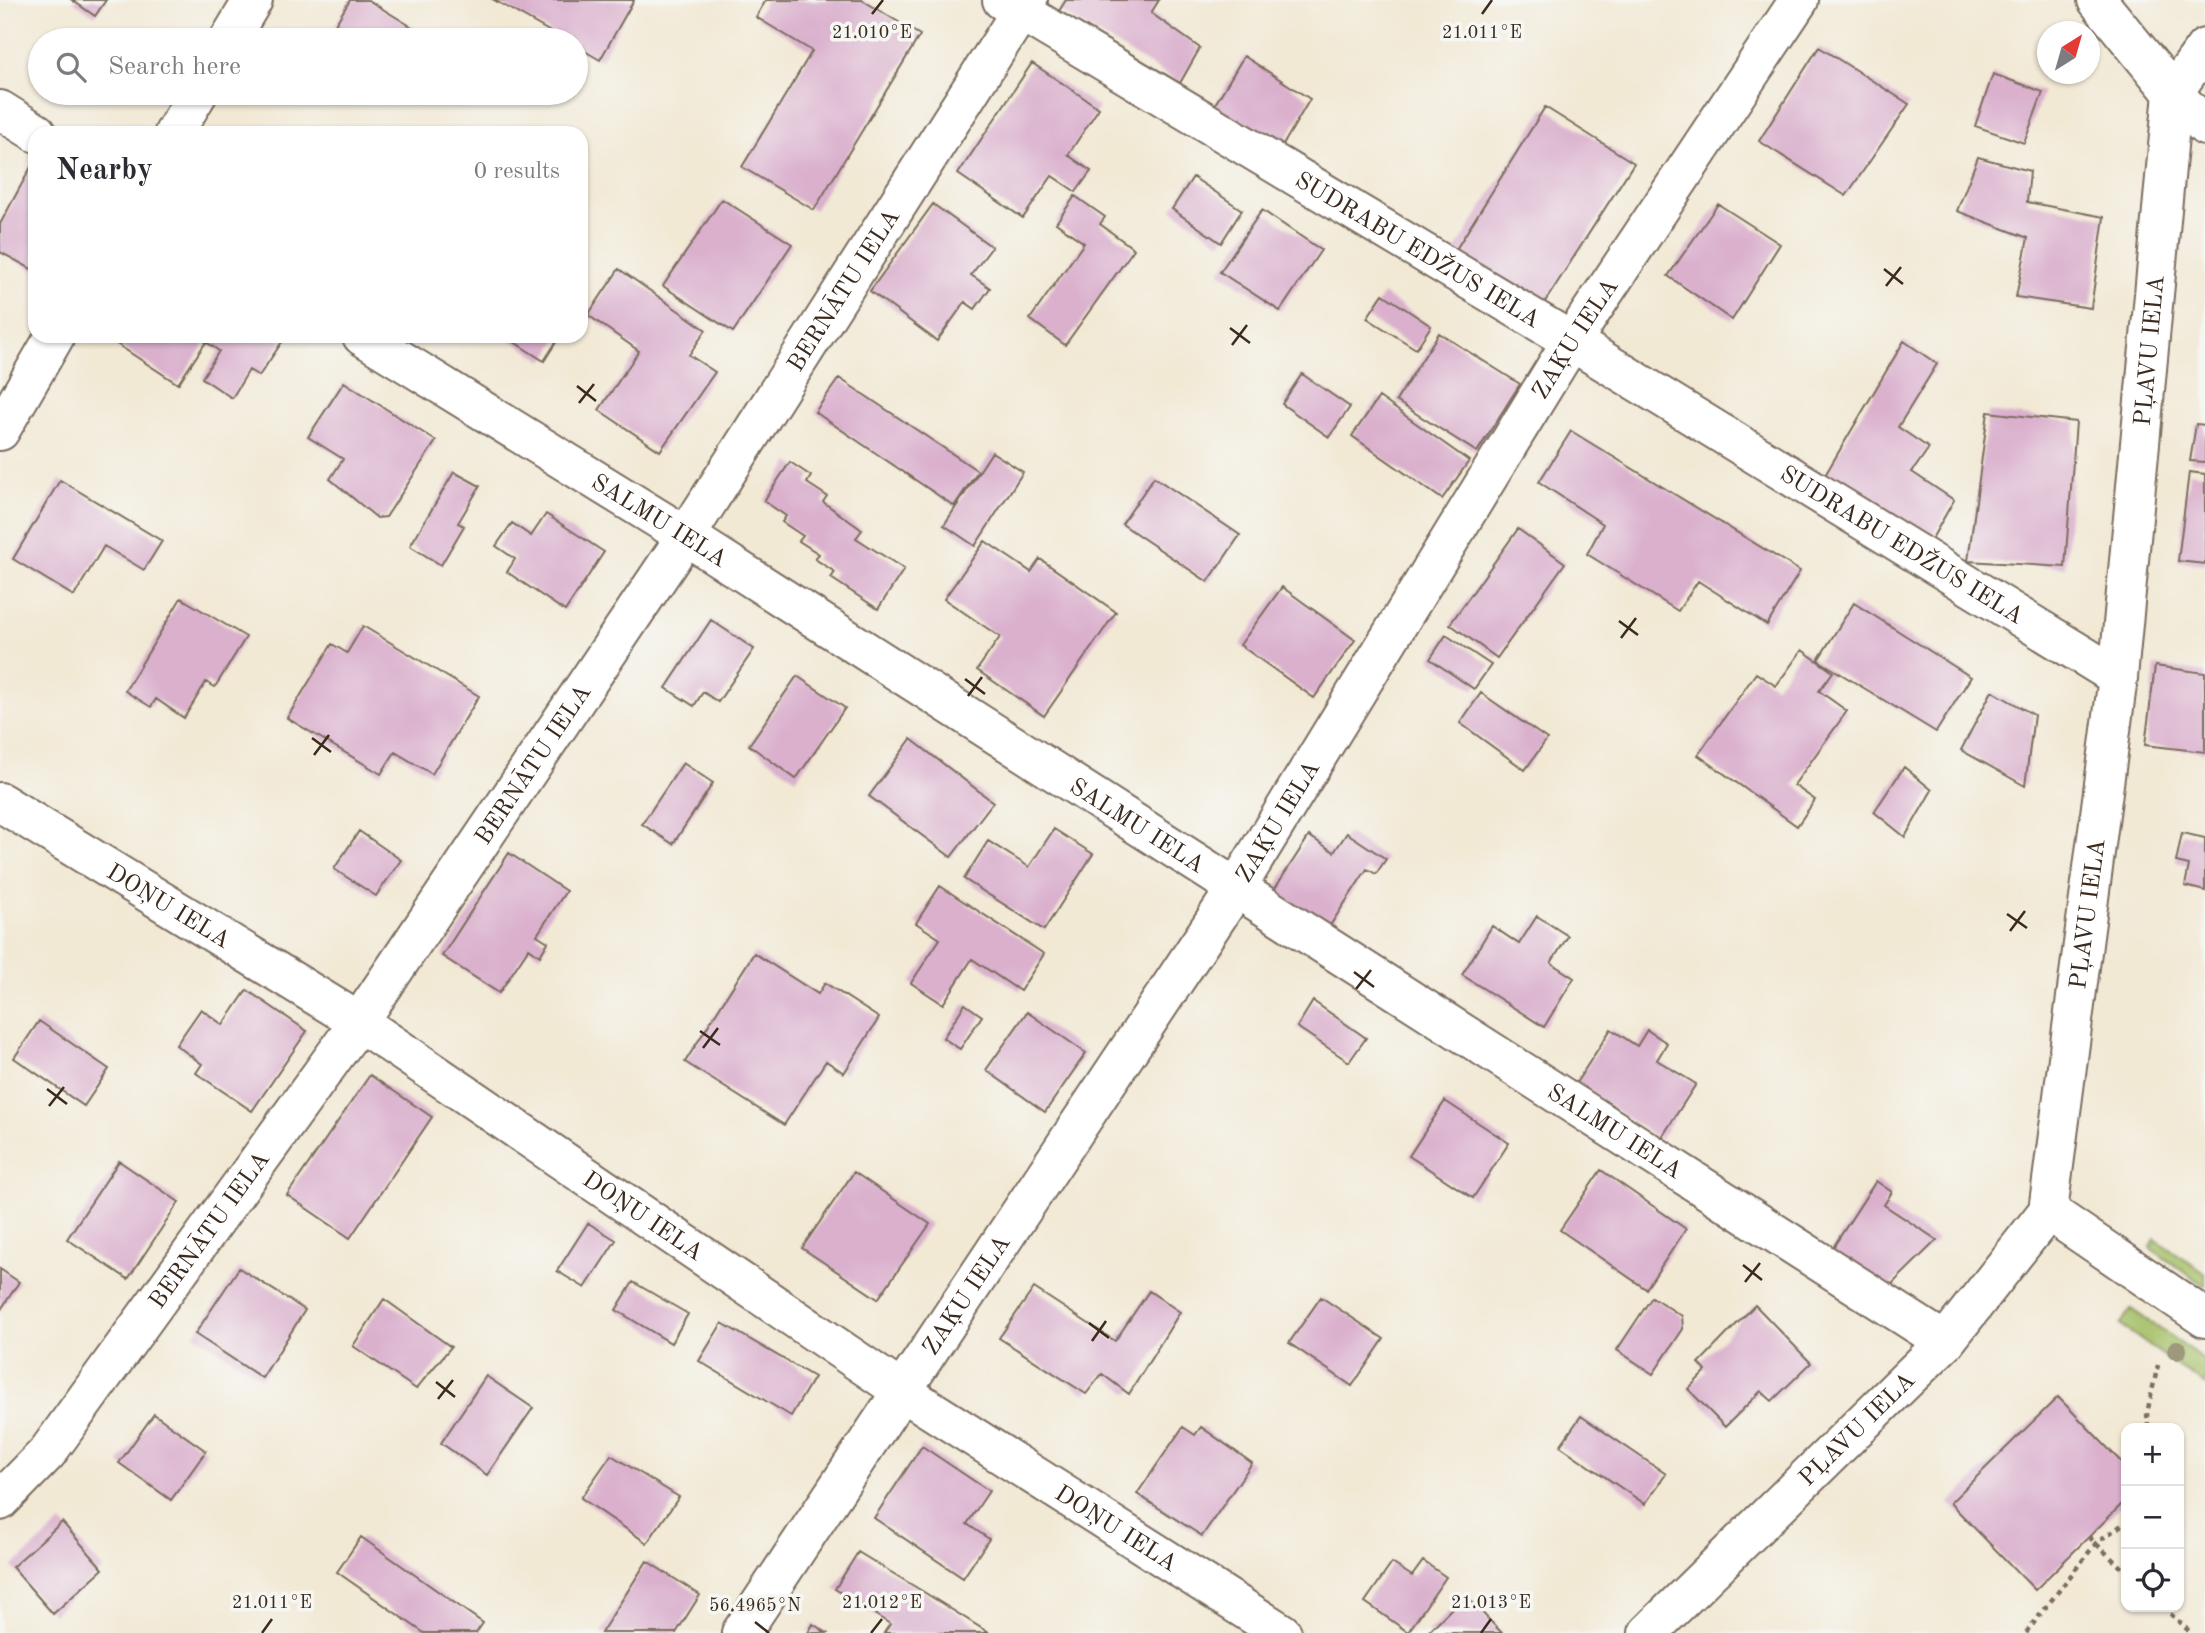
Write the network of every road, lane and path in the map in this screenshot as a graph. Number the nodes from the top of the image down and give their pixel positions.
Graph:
1 (253, 0) edge
2 (1799, 0) edge
3 (2097, 0) edge
4 (1017, 4) edge
5 (236, 28) edge
6 (2205, 48) edge
7 (2174, 93) junction
8 (191, 105) edge
9 (0, 110) edge
10 (178, 126) edge
11 (2205, 126) edge
12 (28, 127) edge
13 (1572, 342) junction
14 (51, 343) edge
15 (373, 343) edge
16 (0, 431) edge
17 (686, 536) junction
18 (2118, 677) junction
19 (0, 802) edge
20 (1237, 887) junction
21 (359, 1022) junction
22 (2048, 1210) junction
23 (2205, 1318) edge
24 (1945, 1342) junction
25 (2158, 1366) dead end
26 (903, 1392) junction
27 (2148, 1423) edge
28 (0, 1501) edge
29 (2121, 1526) edge
30 (2089, 1537) dead end
31 (2096, 1543) junction
32 (2121, 1567) edge
33 (2168, 1612) edge
34 (741, 1633) edge
35 (1282, 1633) edge
36 (1648, 1633) edge
37 (2026, 1633) edge
38 (2191, 1633) edge

1 - 5 street
2 - 13 street, ZAĶU IELA
3 - 7 street
4 - 13 street, SUDRABU EDŽUS IELA
4 - 17 street, BERNĀTU IELA
6 - 7 street, PĻAVU IELA
7 - 11 street
7 - 18 street, PĻAVU IELA
8 - 10 street
9 - 12 street
13 - 18 street, SUDRABU EDŽUS IELA
13 - 20 street, ZAĶU IELA
14 - 16 street
15 - 17 street, SALMU IELA
17 - 20 street, SALMU IELA
17 - 21 street, BERNĀTU IELA
18 - 22 street, PĻAVU IELA
19 - 21 street, DOŅU IELA
20 - 24 street, SALMU IELA
20 - 26 street, ZAĶU IELA
21 - 26 street, DOŅU IELA
21 - 28 street, BERNĀTU IELA
22 - 23 street
22 - 24 street, PĻAVU IELA
24 - 36 street, PĻAVU IELA
25 - 27 path
26 - 34 street, ZAĶU IELA
26 - 35 street, DOŅU IELA
29 - 31 path
30 - 31 path
31 - 32 path
31 - 37 path
33 - 38 path

